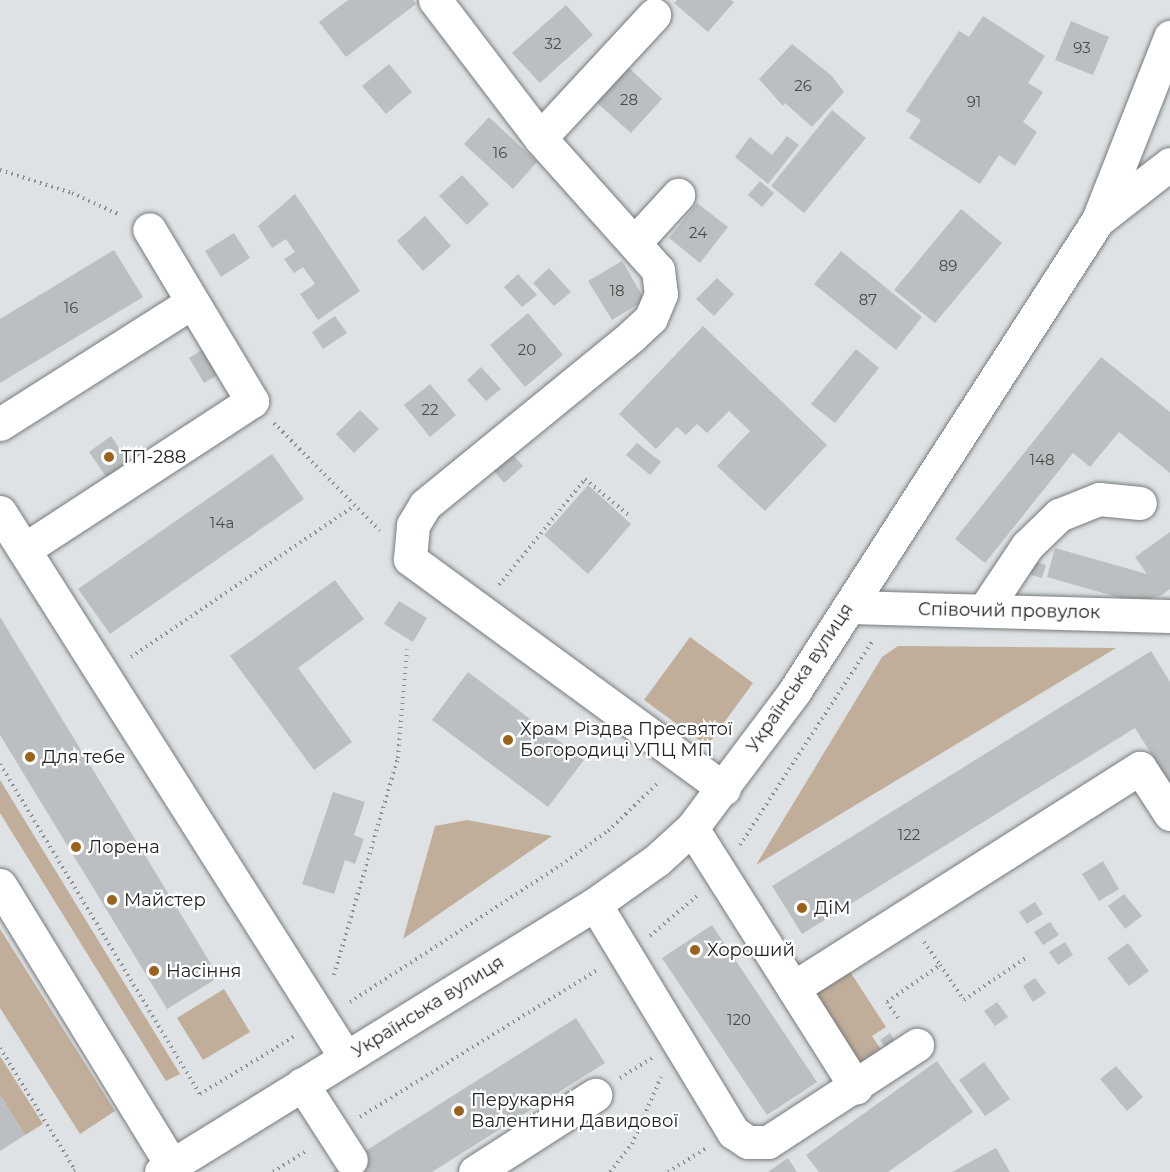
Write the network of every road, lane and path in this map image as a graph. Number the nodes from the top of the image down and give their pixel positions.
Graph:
1 (435, 0) edge
2 (654, 15) dead end
3 (1170, 37) edge
4 (540, 138) junction
5 (1170, 164) edge
6 (0, 170) edge
7 (678, 195) dead end
8 (1098, 220) junction
9 (149, 229) joint
10 (635, 242) junction
11 (191, 303) junction
12 (252, 401) junction
13 (0, 424) edge
14 (1140, 503) dead end
15 (354, 506) junction
16 (0, 512) edge
17 (631, 517) dead end
18 (25, 549) junction
19 (410, 559) junction
20 (501, 582) dead end
21 (849, 607) junction
22 (985, 609) junction
23 (1170, 616) edge
24 (407, 650) dead end
25 (105, 675) junction
26 (680, 756) junction
27 (0, 764) edge
28 (724, 789) junction
29 (1170, 814) edge
30 (692, 828) junction
31 (0, 885) edge
32 (595, 904) junction
33 (1027, 957) dead end
34 (793, 988) junction
35 (322, 1020) junction
36 (677, 1041) junction
37 (917, 1046) joint
38 (0, 1048) edge
39 (346, 1058) junction
40 (302, 1084) junction
41 (856, 1087) junction
42 (595, 1095) joint
43 (733, 1132) junction
44 (351, 1160) dead end
45 (170, 1170) edge
46 (71, 1172) edge
47 (475, 1172) edge
48 (610, 1172) edge
49 (668, 1172) edge

1 - 4 main road
2 - 4 main road
3 - 8 main road
4 - 10 main road
5 - 8 main road, Українська вулиця
6 - 9 path
7 - 10 main road
8 - 21 main road, Українська вулиця
9 - 11 main road
10 - 19 main road
11 - 12 main road
11 - 13 main road
12 - 15 path
12 - 18 main road
14 - 22 main road
15 - 19 path
15 - 25 path
16 - 18 main road
17 - 20 path
18 - 25 main road
19 - 26 main road
21 - 22 main road, Співочий провулок
21 - 28 main road, Українська вулиця
22 - 23 main road, Співочий провулок
24 - 35 path
25 - 35 main road
26 - 28 main road
26 - 35 path
27 - 35 path
28 - 30 main road, Українська вулиця
29 - 34 main road
30 - 32 main road, Українська вулиця
30 - 34 main road
31 - 45 main road
32 - 36 main road
32 - 39 main road, Українська вулиця
33 - 37 path
34 - 41 main road
35 - 39 main road
36 - 42 path
36 - 43 main road
36 - 48 path
37 - 41 main road
38 - 46 path
39 - 40 main road, Українська вулиця
40 - 44 main road
40 - 45 main road, Українська вулиця
41 - 43 main road
42 - 47 main road
43 - 49 path

